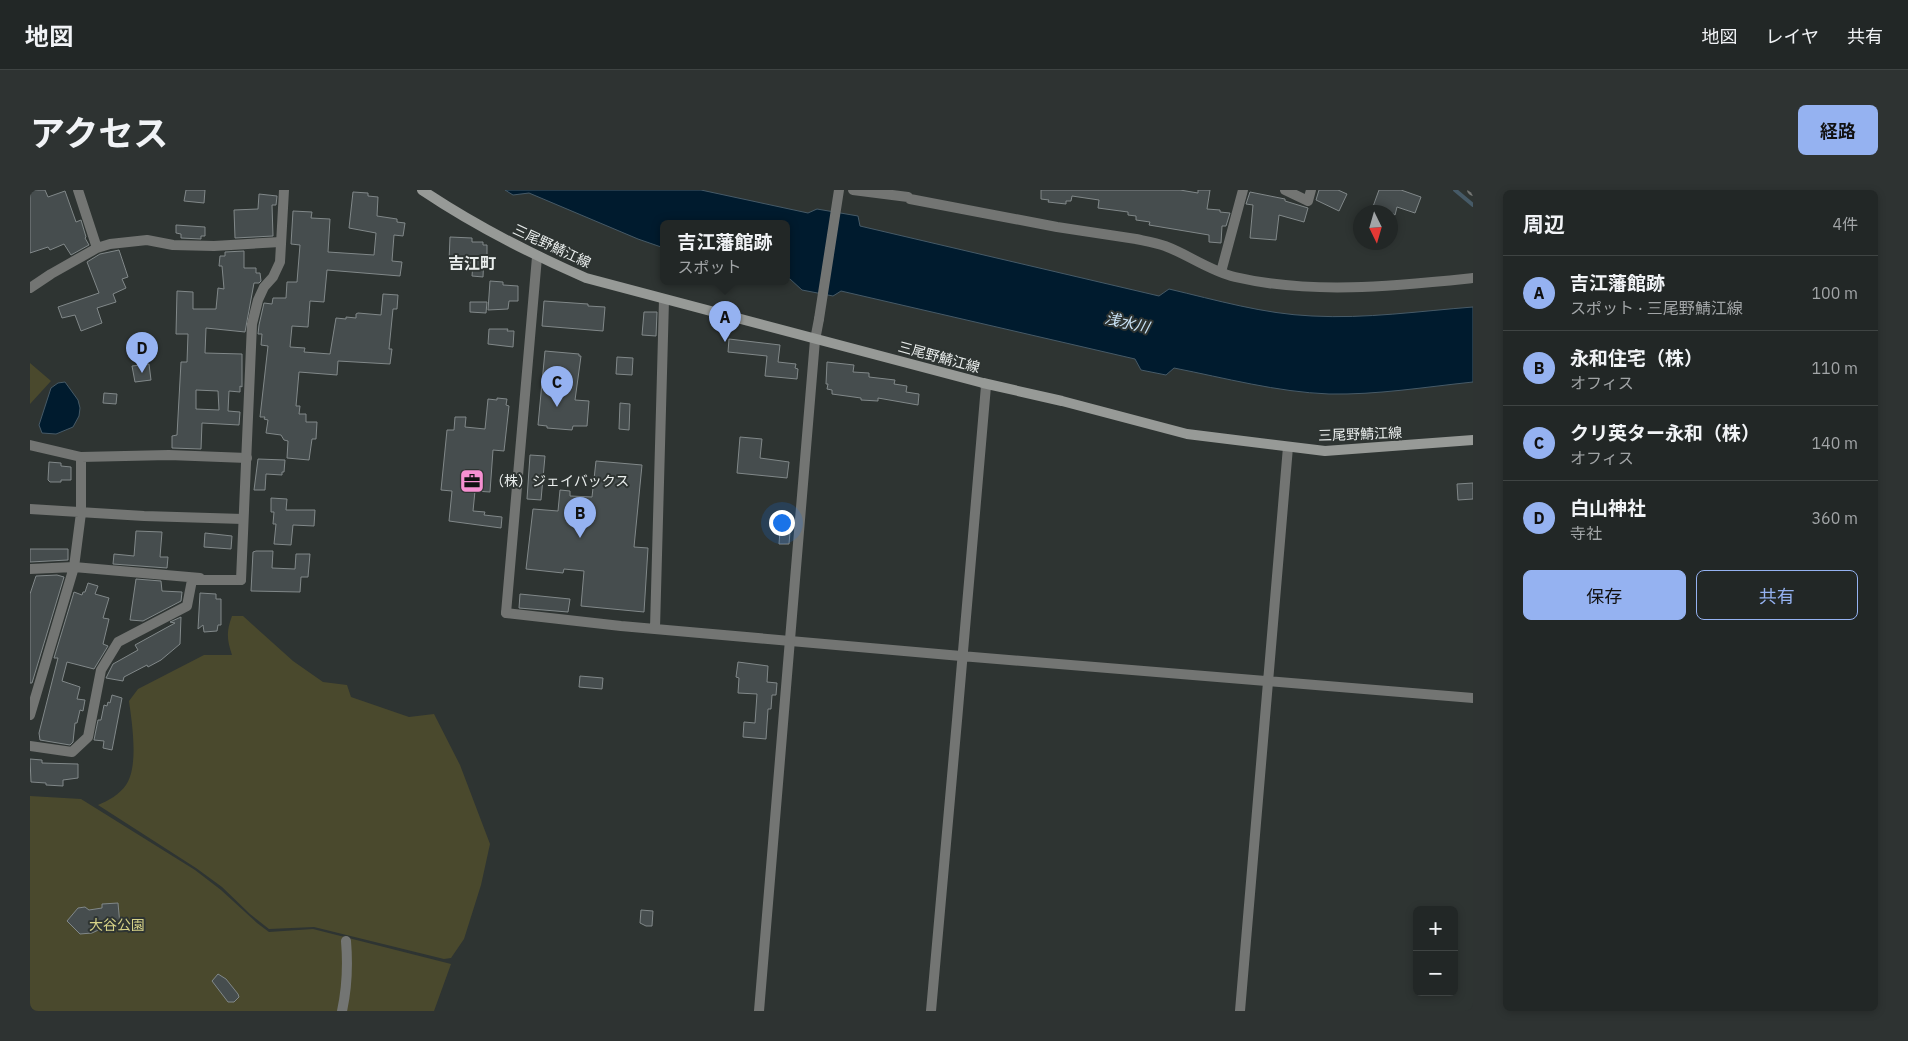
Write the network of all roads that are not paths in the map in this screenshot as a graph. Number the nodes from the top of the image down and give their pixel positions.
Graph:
1 (78, 190) edge
2 (284, 190) edge
3 (422, 190) edge
4 (839, 190) edge
5 (853, 190) edge
6 (1243, 190) edge
7 (1285, 190) edge
8 (1311, 190) edge
9 (280, 242) junction
10 (97, 248) junction
11 (536, 257) junction
12 (1221, 272) junction
13 (1473, 278) edge
14 (30, 288) edge
15 (664, 300) junction
16 (815, 340) junction
17 (983, 383) junction
18 (1473, 440) edge
19 (30, 445) edge
20 (1288, 447) junction
21 (81, 457) junction
22 (247, 458) junction
23 (30, 509) edge
24 (81, 513) junction
25 (243, 519) junction
26 (74, 567) junction
27 (30, 569) edge
28 (241, 580) junction
29 (655, 628) junction
30 (789, 640) junction
31 (961, 656) junction
32 (1268, 680) junction
33 (1473, 698) edge
34 (30, 715) edge
35 (30, 746) edge
36 (346, 941) dead end
37 (342, 1011) edge
38 (759, 1011) edge
39 (931, 1011) edge
40 (1240, 1011) edge

1 - 10 street
2 - 9 street
3 - 11 main road, 三尾野鯖江線
4 - 16 street
5 - 12 street
6 - 12 street
7 - 8 street
9 - 10 street
9 - 22 street
10 - 14 street
11 - 15 main road, 三尾野鯖江線
11 - 29 street
12 - 13 street
15 - 16 main road, 三尾野鯖江線
15 - 29 street
16 - 17 main road, 三尾野鯖江線
16 - 30 street
17 - 20 main road, 三尾野鯖江線
17 - 31 street
18 - 20 main road, 三尾野鯖江線
19 - 21 street
20 - 32 street
21 - 22 street
21 - 24 street
22 - 25 street
23 - 24 street
24 - 25 street
24 - 26 street
25 - 28 street
26 - 27 street
26 - 28 street
26 - 34 street
28 - 35 street
29 - 30 street
30 - 31 street
30 - 38 street
31 - 32 street
31 - 39 street
32 - 33 street
32 - 40 street
36 - 37 street

